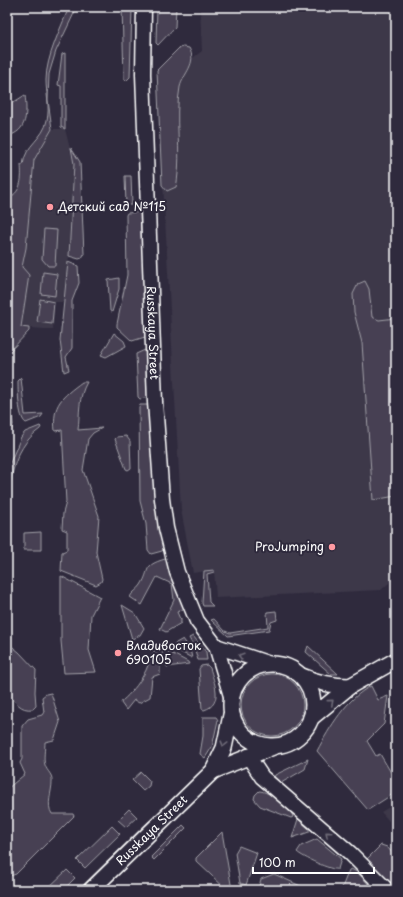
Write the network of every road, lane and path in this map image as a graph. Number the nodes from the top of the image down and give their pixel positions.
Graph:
1 (144, 7) edge
2 (216, 646) junction
3 (396, 660) edge
4 (267, 664) junction
5 (302, 676) junction
6 (350, 686) junction
7 (231, 696) junction
8 (232, 715) junction
9 (311, 718) junction
10 (274, 746) junction
11 (248, 756) junction
12 (213, 770) junction
13 (91, 890) edge
14 (386, 890) edge

1 - 2 main road, Russkaya Street
4 -> 2 main road
2 - 7 main road, Russkaya Street
3 - 6 main road
4 - 5 main road
4 - 7 main road
5 - 6 main road
5 - 9 main road
9 -> 6 main road
7 - 8 main road
8 - 10 main road
8 -> 12 main road, Russkaya Street
9 - 10 main road
10 - 11 main road, Russkaya Street
11 - 12 main road, Russkaya Street
14 -> 11 main road
12 - 13 main road, Russkaya Street

